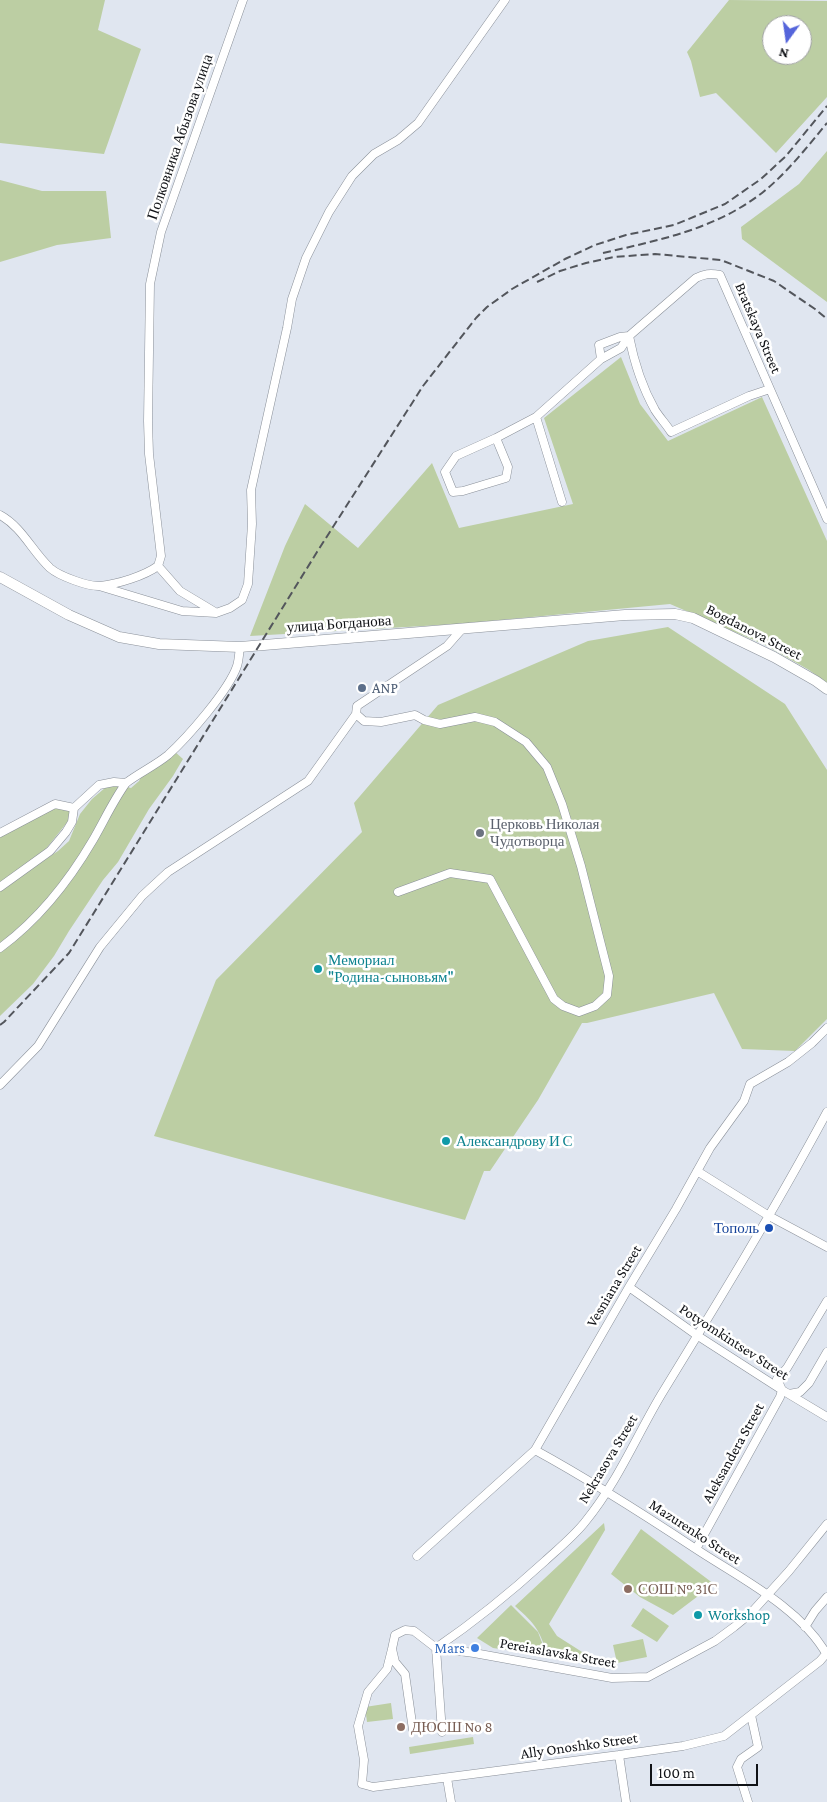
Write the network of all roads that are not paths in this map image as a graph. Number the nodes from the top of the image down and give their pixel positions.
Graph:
1 (243, 0) edge
2 (505, 0) edge
3 (629, 336) junction
4 (602, 359) junction
5 (770, 389) junction
6 (536, 417) junction
7 (496, 438) junction
8 (562, 502) dead end
9 (0, 515) edge
10 (827, 519) edge
11 (158, 566) junction
12 (0, 577) edge
13 (99, 586) junction
14 (216, 613) junction
15 (462, 629) junction
16 (240, 647) junction
17 (827, 689) edge
18 (356, 714) junction
19 (126, 783) junction
20 (74, 808) junction
21 (0, 833) edge
22 (0, 887) edge
23 (398, 892) dead end
24 (0, 948) edge
25 (827, 1028) edge
26 (0, 1085) edge
27 (827, 1112) edge
28 (697, 1171) junction
29 (769, 1216) junction
30 (827, 1247) edge
31 (629, 1287) junction
32 (827, 1301) edge
33 (698, 1336) junction
34 (827, 1352) edge
35 (783, 1394) junction
36 (827, 1416) edge
37 (535, 1450) junction
38 (607, 1491) junction
39 (827, 1524) edge
40 (696, 1549) junction
41 (417, 1556) dead end
42 (767, 1595) junction
43 (827, 1597) edge
44 (806, 1627) junction
45 (436, 1648) junction
46 (392, 1649) junction
47 (827, 1654) edge
48 (751, 1714) junction
49 (413, 1730) dead end
50 (442, 1732) dead end
51 (619, 1755) junction
52 (447, 1778) junction
53 (451, 1802) edge
54 (626, 1802) edge
55 (748, 1802) edge

1 - 11 street, Полковника Абызова улица
2 - 14 street
3 - 4 street
3 - 4 street
3 - 5 street, Bratskaya Street
3 - 5 street, Bratskaya Street
4 - 6 street
5 - 10 street, Bratskaya Street
6 - 7 street
6 - 8 street
7 - 7 street
9 - 13 street
11 - 13 street
11 - 14 street
12 - 16 main road, улица Богданова
13 - 14 street
15 - 16 main road, улица Богданова
15 - 17 main road, улица Богданова
15 - 18 street
16 - 19 street
18 - 23 street
18 - 26 street
19 - 20 street
19 - 24 street
20 - 21 street
20 - 22 street
25 - 28 street, Vesniana Street
27 - 29 street, Nekrasova Street
28 - 29 street
28 - 31 street, Vesniana Street
29 - 30 street
29 - 33 street, Nekrasova Street
31 - 33 street, Potyomkintsev Street
31 - 37 street, Vesniana Street
32 - 35 street, Aleksandera Street
33 - 35 street, Potyomkintsev Street
33 - 38 street, Nekrasova Street
34 - 35 street
35 - 36 street, Potyomkintsev Street
35 - 40 street, Aleksandera Street
37 - 38 street, Mazurenko Street
37 - 41 street, Vesniana Street
38 - 40 street, Mazurenko Street
38 - 45 street, Nekrasova Street
39 - 42 street, Pereiaslavska Street
40 - 42 street, Mazurenko Street
42 - 44 street, Mazurenko Street
42 - 45 street, Pereiaslavska Street
43 - 44 street
44 - 47 street, Mazurenko Street
45 - 46 street
45 - 50 street
46 - 49 street
46 - 52 street, Ally Onoshko Street
47 - 48 street, Ally Onoshko Street
48 - 51 street, Ally Onoshko Street
48 - 55 street
51 - 52 street, Ally Onoshko Street
51 - 54 street
52 - 53 street

